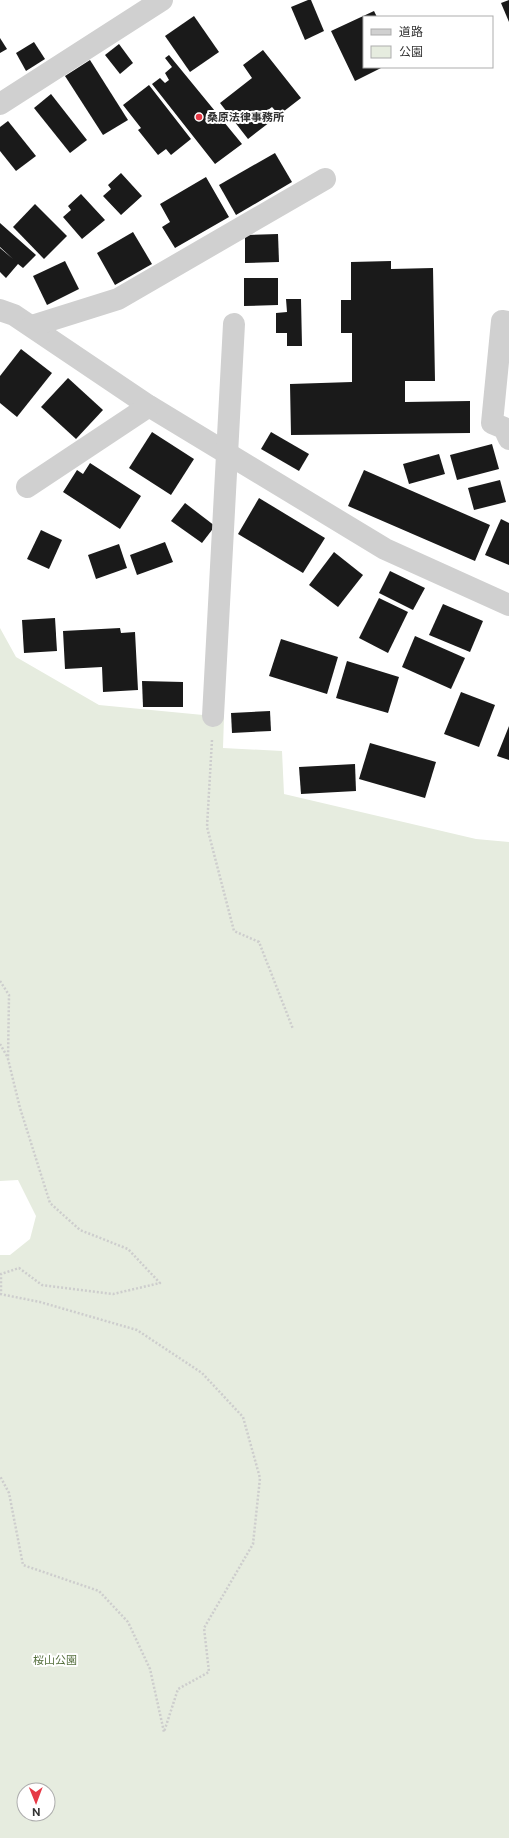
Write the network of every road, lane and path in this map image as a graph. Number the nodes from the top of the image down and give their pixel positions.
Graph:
1 (162, 0) edge
2 (0, 104) edge
3 (325, 179) dead end
4 (0, 310) edge
5 (509, 322) edge
6 (234, 324) dead end
7 (32, 326) junction
8 (149, 406) junction
9 (509, 439) edge
10 (227, 453) junction
11 (27, 488) dead end
12 (509, 588) edge
13 (484, 593) junction
14 (509, 605) edge
15 (214, 716) joint
16 (0, 981) edge
17 (293, 1029) dead end
18 (0, 1044) edge
19 (8, 1059) junction
20 (1, 1294) edge
21 (0, 1476) edge

1 - 2 street
3 - 7 street
4 - 7 street
5 - 9 street
6 - 10 street
7 - 8 street
8 - 10 street
8 - 11 street
10 - 13 street
10 - 15 street
12 - 13 street
13 - 14 street
15 - 17 path
16 - 19 path
18 - 19 path
19 - 20 path
20 - 21 path

